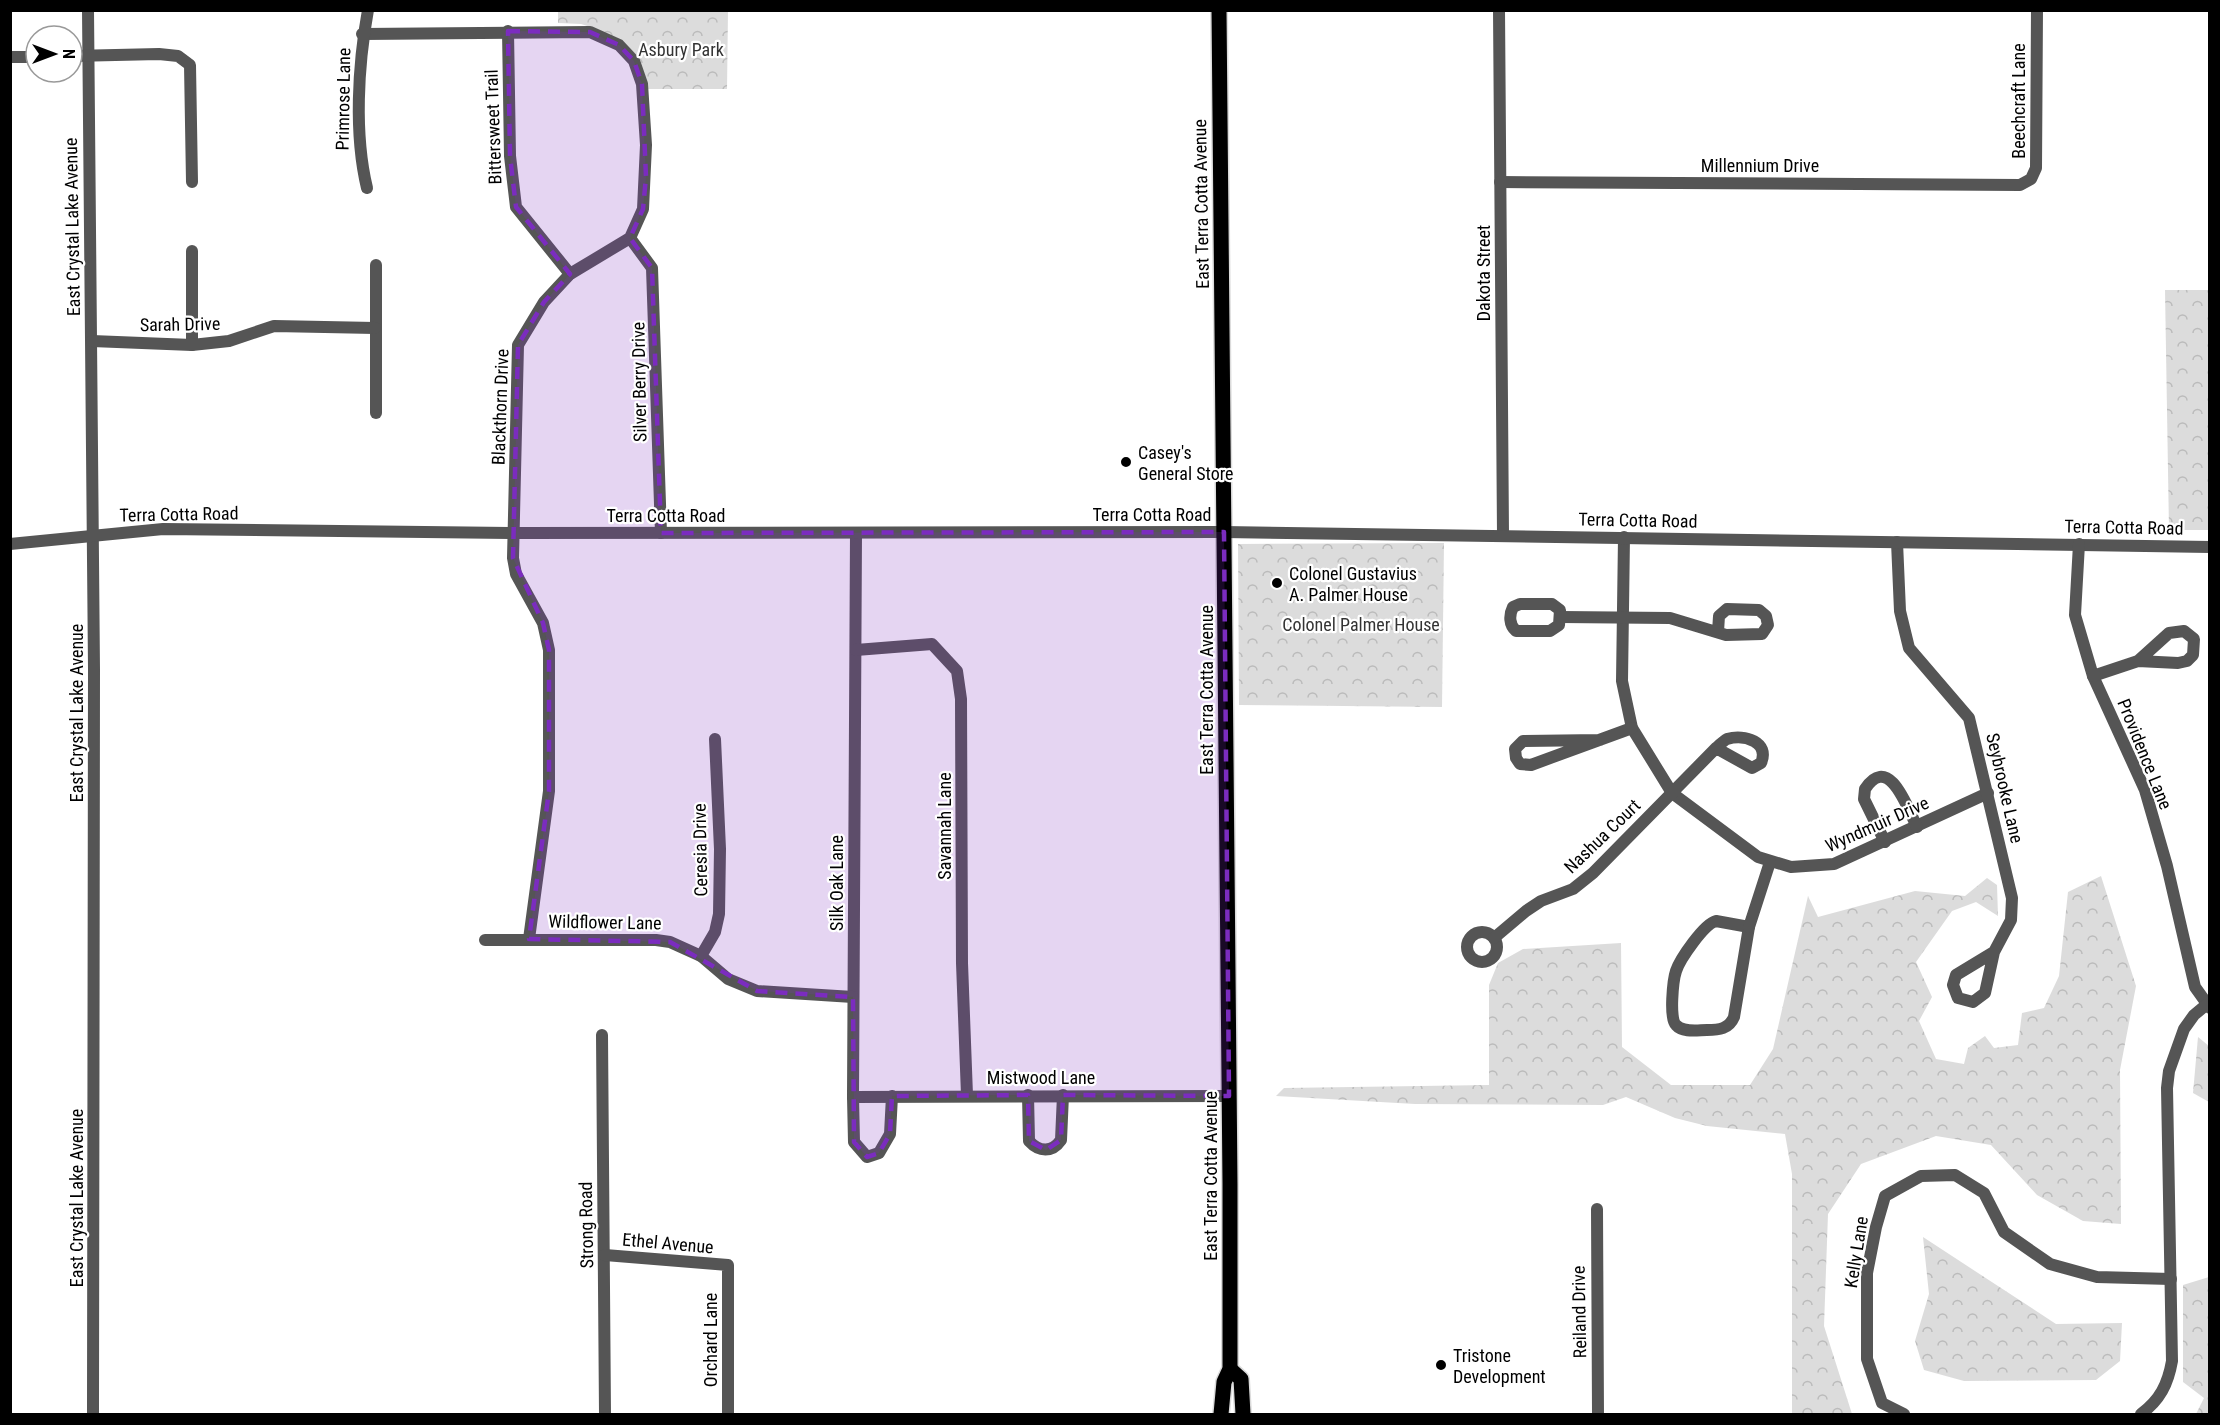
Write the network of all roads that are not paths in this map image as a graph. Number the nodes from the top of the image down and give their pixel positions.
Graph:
1 (88, 10) edge
2 (368, 10) edge
3 (1219, 10) edge
4 (1499, 10) edge
5 (2037, 10) edge
6 (508, 31) junction
7 (362, 34) junction
8 (84, 56) edge
9 (88, 56) junction
10 (192, 182) dead end
11 (1500, 182) junction
12 (2020, 185) joint
13 (367, 188) dead end
14 (630, 238) junction
15 (192, 251) dead end
16 (376, 265) dead end
17 (570, 274) junction
18 (375, 328) junction
19 (92, 341) junction
20 (192, 345) junction
21 (376, 413) dead end
22 (1224, 532) junction
23 (514, 533) junction
24 (661, 533) junction
25 (856, 533) junction
26 (94, 534) junction
27 (1503, 535) junction
28 (1624, 537) junction
29 (1897, 542) junction
30 (10, 544) edge
31 (2079, 544) junction
32 (2210, 547) edge
33 (1561, 617) dead end
34 (1624, 618) junction
35 (1718, 632) dead end
36 (856, 650) junction
37 (2138, 661) dead end
38 (2093, 676) junction
39 (1632, 728) junction
40 (715, 739) dead end
41 (1600, 740) junction
42 (1716, 748) dead end
43 (1672, 793) junction
44 (1988, 793) junction
45 (1917, 827) junction
46 (1885, 842) junction
47 (1770, 862) junction
48 (1749, 927) junction
49 (1494, 938) dead end
50 (530, 939) junction
51 (485, 940) dead end
52 (1994, 952) dead end
53 (701, 956) junction
54 (853, 997) junction
55 (2208, 1007) edge
56 (602, 1035) dead end
57 (967, 1095) junction
58 (1028, 1095) junction
59 (1063, 1095) junction
60 (892, 1096) junction
61 (1229, 1096) junction
62 (853, 1097) junction
63 (1597, 1209) dead end
64 (605, 1256) junction
65 (728, 1265) joint
66 (2171, 1279) junction
67 (1230, 1370) junction
68 (93, 1414) edge
69 (605, 1414) edge
70 (728, 1414) edge
71 (1221, 1414) edge
72 (1243, 1414) edge
73 (1598, 1414) edge
74 (1904, 1414) edge
75 (2141, 1414) edge

1 - 9 street, East Crystal Lake Avenue
2 - 7 street, Primrose Lane
3 - 22 main road, East Terra Cotta Avenue
4 - 11 street, Dakota Street
5 - 12 street, Beechcraft Lane
6 - 7 street
6 - 14 street
6 - 17 street, Bittersweet Trail
7 - 13 street, Primrose Lane
8 - 9 street
9 - 10 street
9 - 19 street, East Crystal Lake Avenue
11 - 12 street, Millennium Drive
11 - 27 street, Dakota Street
14 - 17 street, Blackthorn Drive
14 - 24 street, Silver Berry Drive
15 - 20 street
16 - 18 street
17 - 23 street, Blackthorn Drive
18 - 20 street, Sarah Drive
18 - 21 street
19 - 20 street, Sarah Drive
19 - 26 street, East Crystal Lake Avenue
22 - 25 street, Terra Cotta Road
22 - 27 street, Terra Cotta Road
22 - 61 main road, East Terra Cotta Avenue
23 - 24 street, Terra Cotta Road
23 - 26 street, Terra Cotta Road
23 - 50 street, Blackthorn Drive
24 - 25 street, Terra Cotta Road
25 - 36 street, Silk Oak Lane
26 - 30 street, Terra Cotta Road
26 - 68 street, East Crystal Lake Avenue
27 - 28 street, Terra Cotta Road
28 - 29 street, Terra Cotta Road
28 - 34 street, Wyndmuir Drive
29 - 31 street, Terra Cotta Road
29 - 44 street, Seybrooke Lane
31 - 32 street, Terra Cotta Road
31 - 38 street, Providence Lane
33 - 34 street
34 - 35 street
34 - 39 street, Wyndmuir Drive
36 - 54 street, Silk Oak Lane
36 - 57 street, Savannah Lane
37 - 38 street
38 - 55 street, Providence Lane
39 - 41 street
39 - 43 street, Wyndmuir Drive
40 - 53 street, Ceresia Drive
41 - 41 street
42 - 43 street, Nashua Court
43 - 47 street, Wyndmuir Drive
43 - 49 street, Nashua Court
44 - 45 street, Wyndmuir Drive
44 - 52 street, Seybrooke Lane
45 - 46 street, Wyndmuir Drive
45 - 46 street
46 - 47 street, Wyndmuir Drive
47 - 48 street
48 - 48 street
50 - 51 street, Wildflower Lane
50 - 53 street, Wildflower Lane
53 - 54 street, Wildflower Lane
54 - 62 street, Silk Oak Lane
55 - 66 street
56 - 64 street, Strong Road
57 - 58 street, Mistwood Lane
57 - 60 street, Mistwood Lane
58 - 59 street, Mistwood Lane
58 - 59 street
59 - 61 street, Mistwood Lane
60 - 62 street, Mistwood Lane
60 - 62 street, Silk Oak Lane
61 - 67 main road, East Terra Cotta Avenue
63 - 73 street, Reiland Drive
64 - 65 street, Ethel Avenue
64 - 69 street, Strong Road
65 - 70 street, Orchard Lane
66 - 74 street, Kelly Lane
66 - 75 street
67 - 71 main road, East Terra Cotta Avenue
67 - 72 main road, East Terra Cotta Avenue

